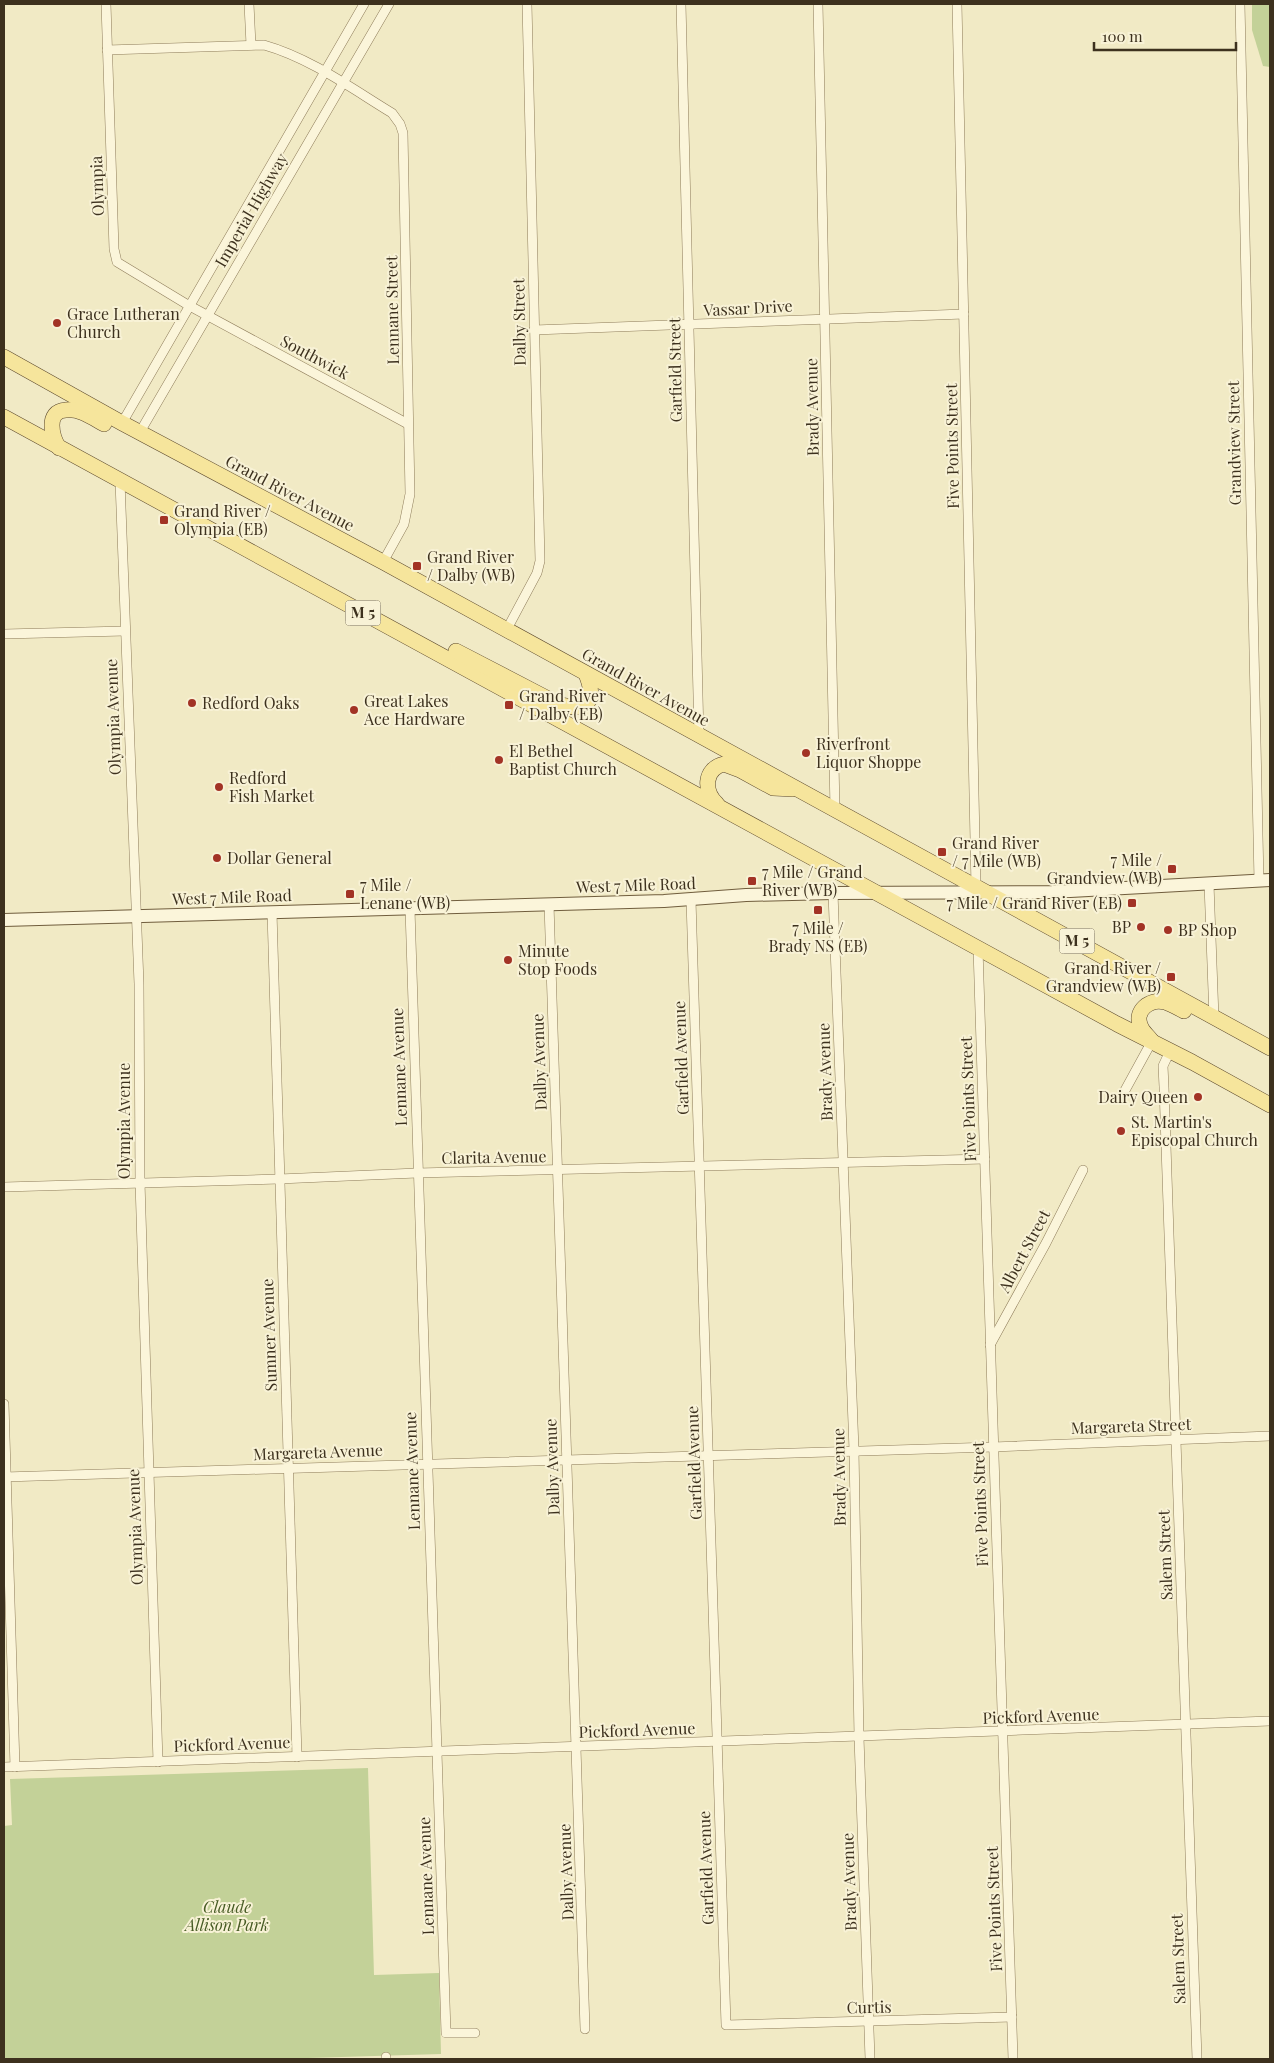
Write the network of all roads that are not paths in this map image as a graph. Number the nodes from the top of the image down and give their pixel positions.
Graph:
1 (106, 4) edge
2 (249, 4) edge
3 (364, 4) edge
4 (389, 4) edge
5 (527, 4) edge
6 (681, 4) edge
7 (818, 4) edge
8 (957, 4) edge
9 (1240, 4) edge
10 (251, 45) junction
11 (107, 50) junction
12 (325, 72) junction
13 (343, 83) junction
14 (188, 305) junction
15 (964, 314) junction
16 (208, 316) junction
17 (825, 320) junction
18 (689, 326) junction
19 (534, 330) junction
20 (4, 357) edge
21 (4, 418) edge
22 (122, 423) junction
23 (408, 424) junction
24 (140, 432) junction
25 (59, 448) junction
26 (229, 480) junction
27 (120, 481) junction
28 (383, 562) junction
29 (506, 630) junction
30 (125, 631) junction
31 (4, 634) edge
32 (428, 647) junction
33 (586, 674) junction
34 (699, 736) junction
35 (797, 789) junction
36 (723, 809) junction
37 (835, 810) junction
38 (1264, 881) edge
39 (1209, 884) junction
40 (983, 890) junction
41 (833, 893) junction
42 (879, 893) junction
43 (691, 900) junction
44 (549, 904) junction
45 (410, 908) junction
46 (272, 912) junction
47 (135, 916) junction
48 (4, 920) edge
49 (978, 948) junction
50 (1214, 1018) junction
51 (1152, 1041) junction
52 (1270, 1048) edge
53 (1170, 1051) junction
54 (1123, 1094) dead end
55 (1270, 1105) edge
56 (985, 1159) junction
57 (844, 1164) junction
58 (700, 1166) junction
59 (558, 1170) junction
60 (1082, 1170) dead end
61 (417, 1173) junction
62 (279, 1179) junction
63 (140, 1182) junction
64 (4, 1187) edge
65 (990, 1346) junction
66 (4, 1404) edge
67 (1270, 1436) edge
68 (1176, 1439) junction
69 (993, 1447) junction
70 (854, 1450) junction
71 (708, 1455) junction
72 (567, 1459) junction
73 (427, 1464) junction
74 (288, 1468) junction
75 (149, 1472) junction
76 (5, 1477) edge
77 (1270, 1721) edge
78 (1186, 1725) junction
79 (1003, 1732) junction
80 (859, 1737) junction
81 (718, 1742) junction
82 (578, 1747) junction
83 (438, 1752) junction
84 (297, 1756) junction
85 (158, 1762) junction
86 (4, 1767) edge
87 (15, 1767) junction
88 (1012, 2017) junction
89 (869, 2022) junction
90 (726, 2025) joint
91 (586, 2029) dead end
92 (475, 2032) dead end
93 (870, 2059) edge
94 (1013, 2059) edge
95 (1197, 2059) edge

1 - 11 street, Olympia
2 - 10 street
3 - 12 street, Imperial Highway
4 - 13 street, Imperial Highway
5 - 19 street, Dalby Street
6 - 18 street, Garfield Street
7 - 17 street, Brady Avenue
8 - 15 street, Five Points Street
9 - 38 street, Grandview Street
10 - 11 street, Lennane Street
10 - 12 street, Lennane Street
11 - 14 street, Olympia
12 - 13 street, Lennane Street
12 - 14 street, Imperial Highway
13 - 16 street, Imperial Highway
13 - 23 street, Lennane Street
14 - 16 street, Olympia
14 - 22 street, Imperial Highway
15 - 17 street, Vassar Drive
15 - 40 street, Five Points Street
16 - 23 street, Southwick
16 - 24 street, Imperial Highway
17 - 18 street, Vassar Drive
17 - 37 street, Brady Avenue
18 - 19 street, Vassar Drive
18 - 34 street, Garfield Street
19 - 29 street, Dalby Street
20 - 22 main road, Grand River Avenue / M 5
21 - 25 main road, M 5
22 - 24 main road, Grand River Avenue / M 5
23 - 28 street, Lennane Street
24 - 26 main road, Grand River Avenue / M 5
25 - 26 main road
25 - 27 main road, M 5
26 - 28 main road, Grand River Avenue / M 5
27 - 30 street, Olympia Avenue
27 - 32 main road, M 5
28 - 29 main road, Grand River Avenue / M 5
29 - 33 main road, Grand River Avenue / M 5
30 - 31 street
30 - 47 street, Olympia Avenue
32 - 33 main road
32 - 36 main road, M 5
33 - 34 main road, Grand River Avenue / M 5
34 - 35 main road, Grand River Avenue / M 5
35 - 36 main road
35 - 37 main road, Grand River Avenue / M 5
36 - 42 main road, M 5
37 - 40 main road, Grand River Avenue / M 5
38 - 39 main road, West 7 Mile Road
39 - 40 main road, West 7 Mile Road
39 - 50 street
40 - 42 main road, West 7 Mile Road
40 - 50 main road, Grand River Avenue / M 5
41 - 42 main road, West 7 Mile Road
41 - 43 main road, West 7 Mile Road
41 - 57 street, Brady Avenue
42 - 49 main road, M 5
43 - 44 main road, West 7 Mile Road
43 - 58 street, Garfield Avenue
44 - 45 main road, West 7 Mile Road
44 - 59 street, Dalby Avenue
45 - 46 main road, West 7 Mile Road
45 - 61 street, Lennane Avenue
46 - 47 main road, West 7 Mile Road
46 - 62 street, Sumner Avenue
47 - 48 main road, West 7 Mile Road
47 - 63 street, Olympia Avenue
49 - 51 main road, M 5
49 - 56 street, Five Points Street
50 - 51 main road
50 - 52 main road, Grand River Avenue / M 5
51 - 53 main road, M 5
51 - 54 street
53 - 55 main road, M 5
53 - 68 street, Salem Street
56 - 57 street, Clarita Avenue
56 - 65 street, Five Points Street
57 - 58 street, Clarita Avenue
57 - 70 street, Brady Avenue
58 - 59 street, Clarita Avenue
58 - 71 street, Garfield Avenue
59 - 61 street, Clarita Avenue
59 - 72 street, Dalby Avenue
60 - 65 street, Albert Street
61 - 62 street, Clarita Avenue
61 - 73 street, Lennane Avenue
62 - 63 street, Clarita Avenue
62 - 74 street, Sumner Avenue
63 - 64 street, Clarita Avenue
63 - 75 street, Olympia Avenue
65 - 69 street, Five Points Street
66 - 76 street
67 - 68 street, Margareta Street
68 - 69 street, Margareta Street
68 - 78 street, Salem Street
69 - 70 street, Margareta Avenue
69 - 79 street, Five Points Street
70 - 71 street, Margareta Avenue
70 - 80 street, Brady Avenue
71 - 72 street, Margareta Avenue
71 - 81 street, Garfield Avenue
72 - 73 street, Margareta Avenue
72 - 82 street, Dalby Avenue
73 - 74 street, Margareta Avenue
73 - 83 street, Lennane Avenue
74 - 75 street, Margareta Avenue
74 - 84 street, Sumner Avenue
75 - 76 street, Margareta Avenue
75 - 85 street, Olympia Avenue
76 - 87 street
77 - 78 street, Pickford Avenue
78 - 79 street, Pickford Avenue
78 - 95 street, Salem Street
79 - 80 street, Pickford Avenue
79 - 88 street, Five Points Street
80 - 81 street, Pickford Avenue
80 - 89 street, Brady Avenue
81 - 82 street, Pickford Avenue
81 - 90 street, Garfield Avenue
82 - 83 street, Pickford Avenue
82 - 91 street, Dalby Avenue
83 - 84 street, Pickford Avenue
83 - 92 street, Lennane Avenue
84 - 85 street, Pickford Avenue
85 - 87 street, Pickford Avenue
86 - 87 street, Pickford Avenue
88 - 89 street, Curtis
88 - 94 street, Five Points Street
89 - 90 street, Curtis
89 - 93 street, Brady Avenue

